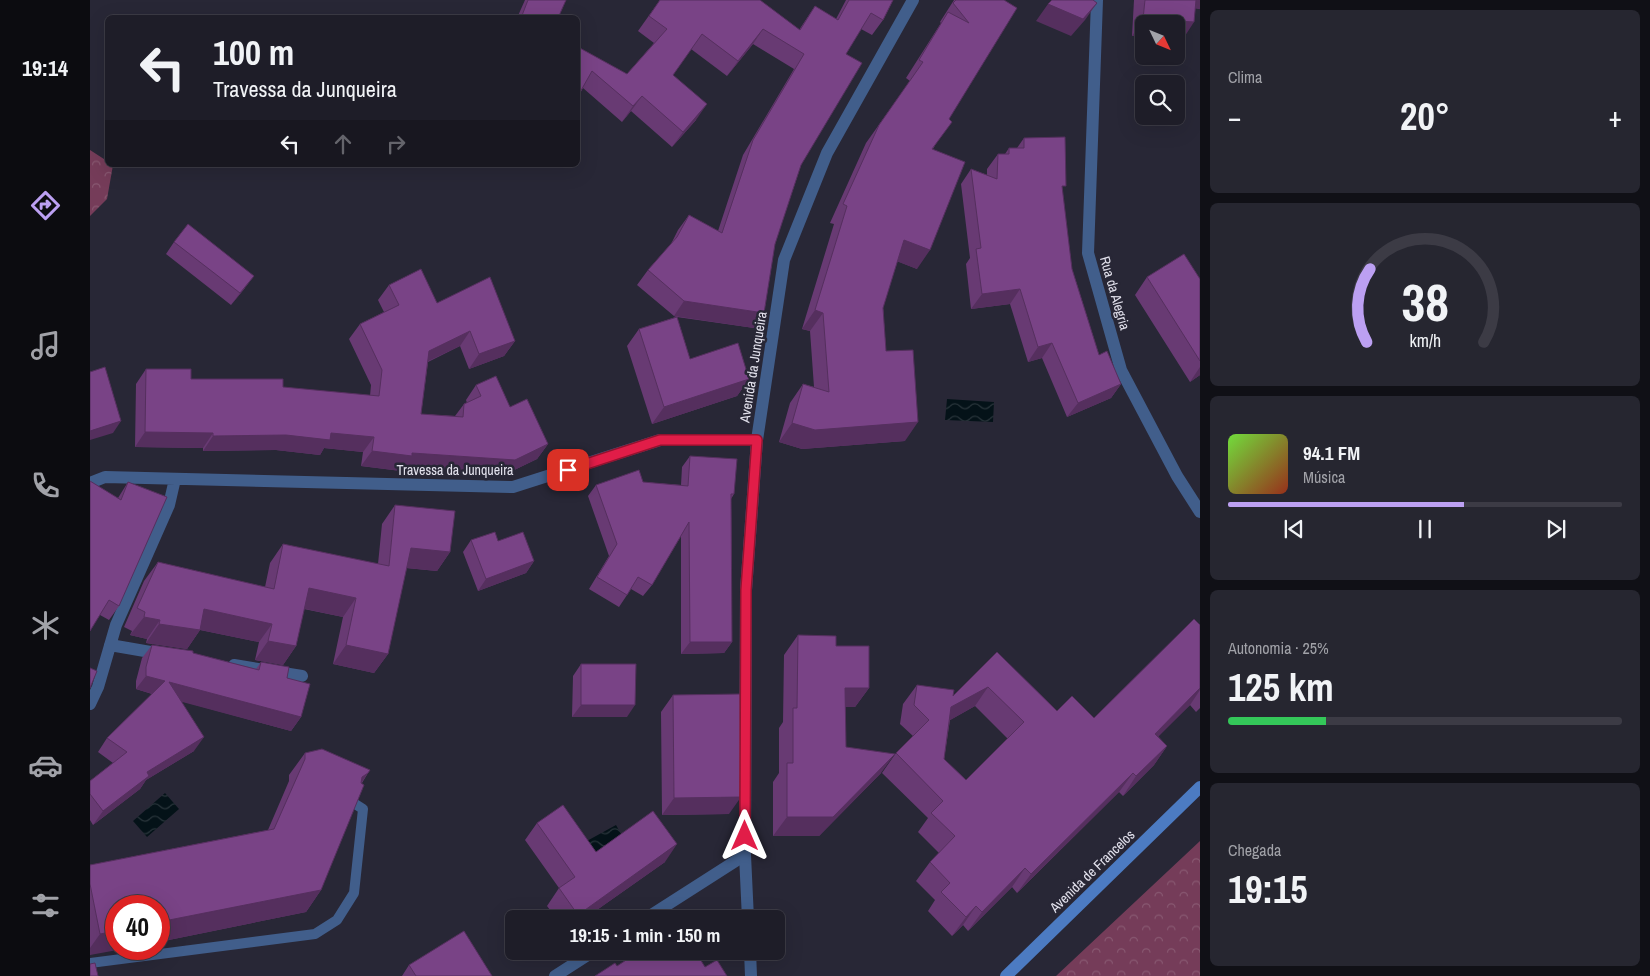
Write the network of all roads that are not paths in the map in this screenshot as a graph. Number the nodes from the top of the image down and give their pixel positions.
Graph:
1 (913, 0) edge
2 (1097, 0) edge
3 (757, 440) junction
4 (175, 479) junction
5 (90, 483) edge
6 (1200, 512) edge
7 (110, 645) junction
8 (178, 656) edge
9 (226, 664) edge
10 (302, 676) dead end
11 (90, 704) edge
12 (1200, 787) edge
13 (352, 802) edge
14 (745, 855) junction
15 (659, 910) edge
16 (748, 910) edge
17 (580, 960) edge
18 (750, 960) edge
19 (90, 963) edge
20 (555, 976) edge
21 (751, 976) edge
22 (1006, 976) edge

1 - 3 street, Avenida da Junqueira
2 - 6 street, Rua da Alegria
3 - 4 street, Travessa da Junqueira
3 - 14 street, Avenida da Junqueira
4 - 5 street, Travessa da Junqueira
4 - 7 street
7 - 8 street
7 - 11 street
9 - 10 street
12 - 22 main road, Avenida de Francelos
13 - 19 lane
14 - 15 street
14 - 16 street, Avenida da Junqueira
17 - 20 street
18 - 21 street

